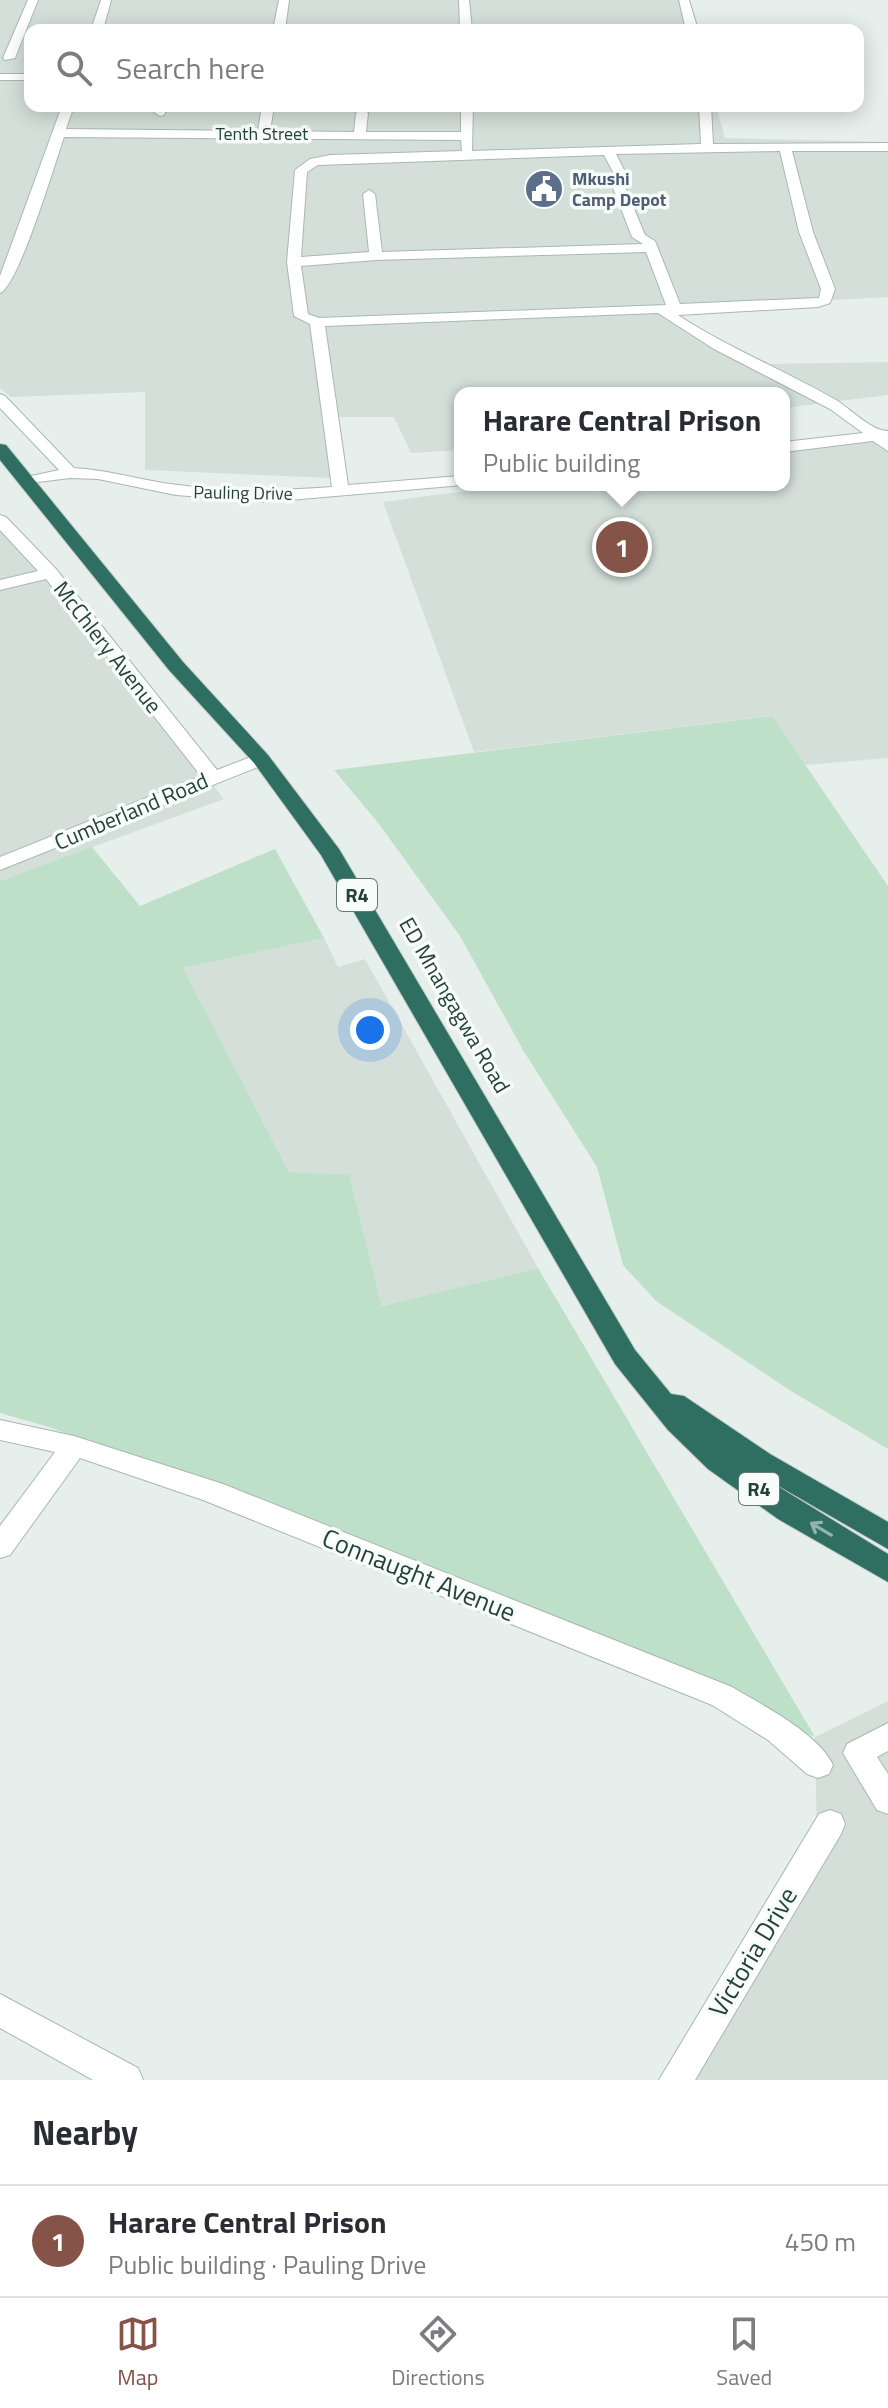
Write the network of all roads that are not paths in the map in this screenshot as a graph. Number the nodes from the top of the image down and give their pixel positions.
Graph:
1 (33, 0) edge
2 (106, 0) edge
3 (284, 0) edge
4 (464, 0) edge
5 (684, 0) edge
6 (99, 24) edge
7 (280, 24) edge
8 (466, 24) edge
9 (690, 24) edge
10 (9, 58) dead end
11 (0, 77) edge
12 (24, 77) edge
13 (66, 112) edge
14 (267, 112) edge
15 (467, 112) edge
16 (705, 112) edge
17 (362, 113) dead end
18 (58, 133) junction
19 (264, 133) junction
20 (360, 135) junction
21 (466, 136) junction
22 (785, 146) junction
23 (888, 147) edge
24 (707, 148) junction
25 (609, 152) junction
26 (467, 155) junction
27 (369, 194) dead end
28 (651, 224) dead end
29 (649, 244) junction
30 (376, 256) junction
31 (294, 262) junction
32 (0, 289) edge
33 (669, 311) junction
34 (317, 322) junction
35 (0, 399) edge
36 (884, 439) edge
37 (790, 447) edge
38 (0, 449) edge
39 (70, 473) junction
40 (28, 481) junction
41 (454, 482) edge
42 (341, 491) junction
43 (0, 520) edge
44 (50, 573) junction
45 (0, 585) edge
46 (261, 759) junction
47 (212, 777) junction
48 (0, 864) edge
49 (650, 1386) junction
50 (0, 1430) edge
51 (74, 1446) junction
52 (888, 1537) edge
53 (0, 1547) edge
54 (888, 1569) edge
55 (888, 1736) edge
56 (818, 1765) dead end
57 (888, 1800) edge
58 (830, 1824) dead end
59 (0, 2010) edge
60 (126, 2080) edge
61 (676, 2080) edge

1 - 10 street
2 - 6 street
3 - 7 street
4 - 8 street
5 - 9 street
11 - 12 street
13 - 18 street
14 - 19 street
15 - 21 street
16 - 24 street
17 - 20 street
18 - 19 street, Tenth Street
18 - 32 street
19 - 20 street, Tenth Street
20 - 21 street, Tenth Street
21 - 26 street
22 - 23 street
22 - 24 street
22 - 33 street
24 - 25 street
25 - 26 street
25 - 29 street
26 - 31 street
27 - 30 street
28 - 29 street
29 - 30 street
29 - 33 street
30 - 31 street
31 - 34 street
33 - 34 street
33 - 36 street
34 - 42 street
35 - 39 street
36 - 37 street
38 - 40 highway, ED Mnangagwa Road / R4
39 - 40 street, Pauling Drive
39 - 42 street, Pauling Drive
40 - 46 highway, ED Mnangagwa Road / R4
41 - 42 street, Pauling Drive
43 - 44 street, McChlery Avenue
44 - 45 street
44 - 47 street, McChlery Avenue
46 - 47 street, Cumberland Road
46 - 49 highway, ED Mnangagwa Road / R4
47 - 48 street, Cumberland Road
49 - 52 highway, ED Mnangagwa Road / R4
54 -> 49 highway, ED Mnangagwa Road / R4
50 - 51 street, Connaught Avenue
51 - 53 street
51 - 56 street, Connaught Avenue
55 - 57 street
58 - 61 street, Victoria Drive
59 - 60 street

